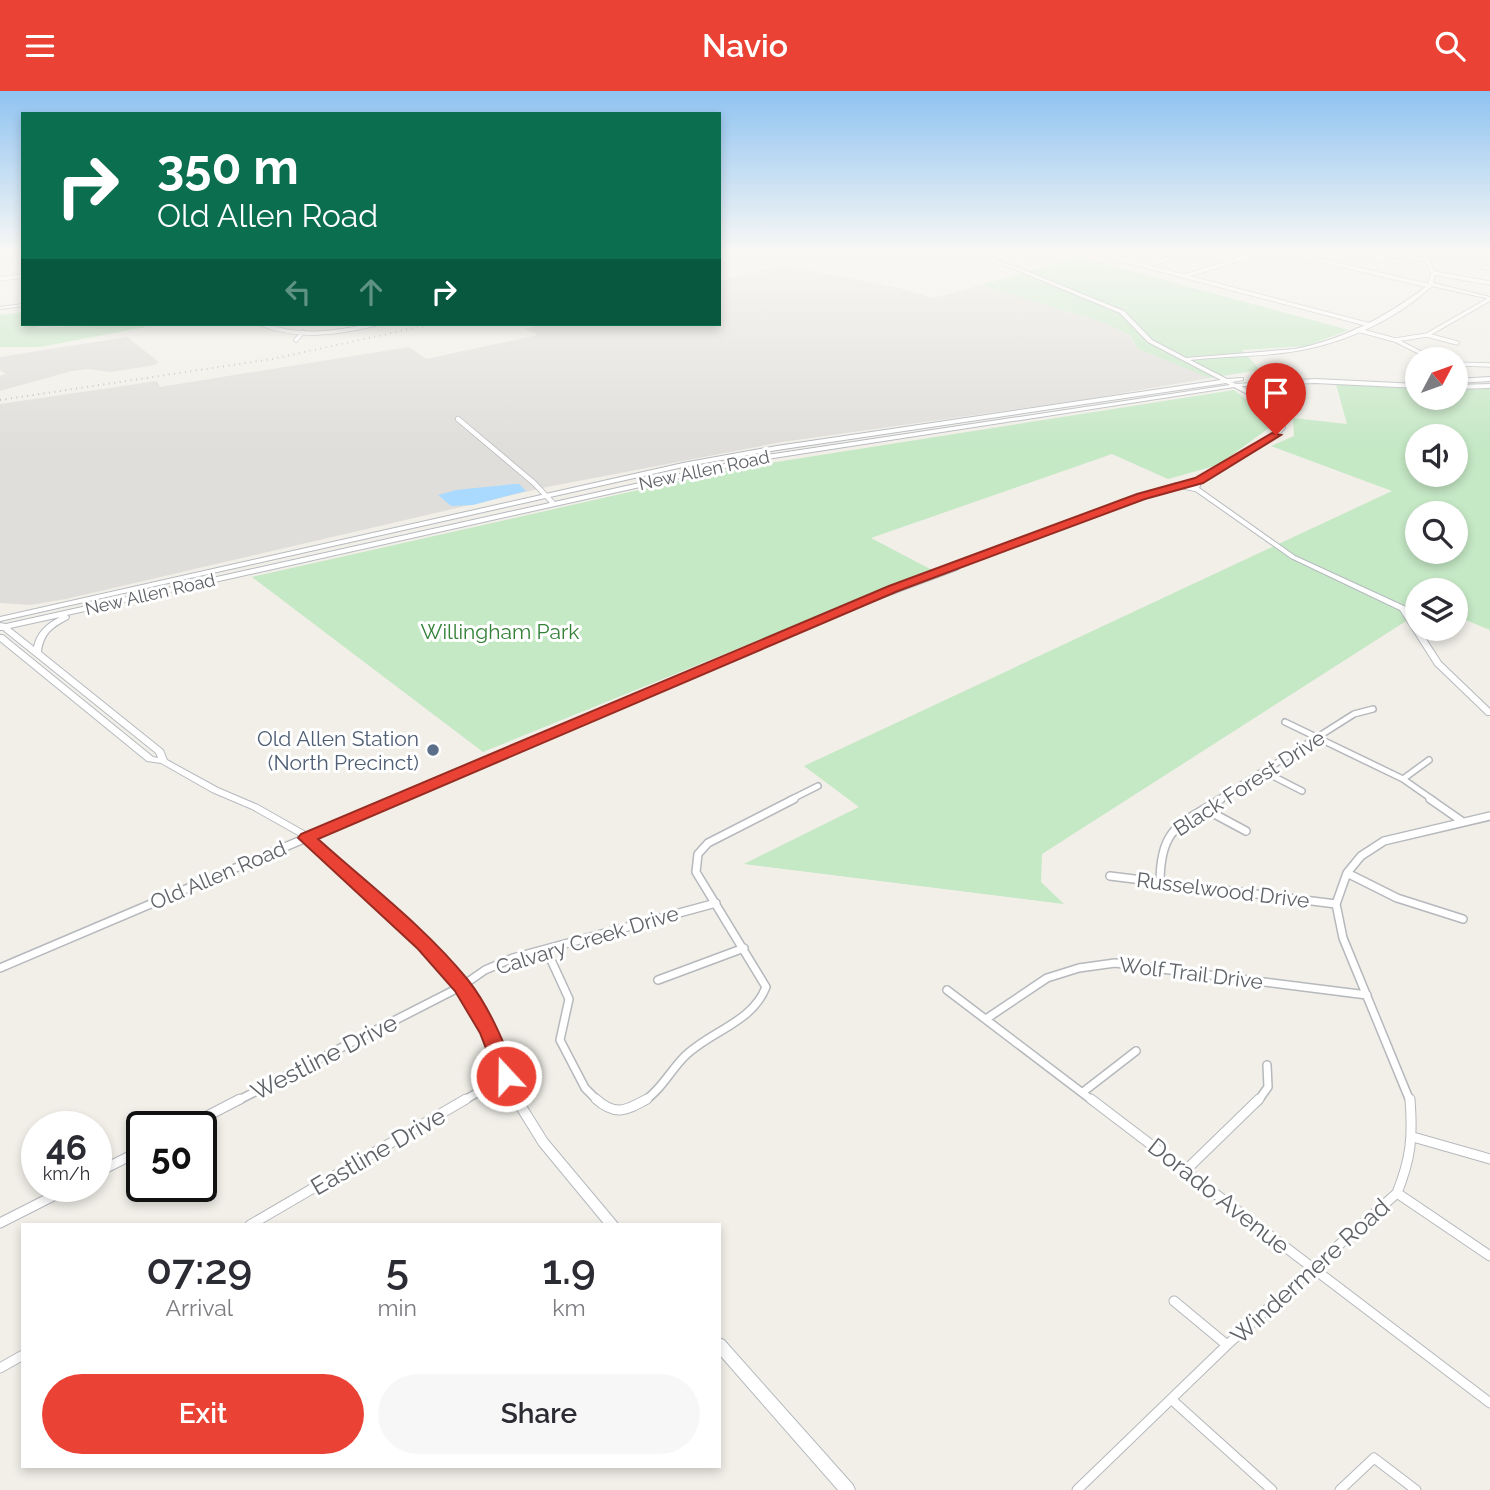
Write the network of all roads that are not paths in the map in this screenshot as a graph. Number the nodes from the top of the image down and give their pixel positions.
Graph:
1 (1125, 315) edge
2 (1332, 315) edge
3 (1385, 315) edge
4 (1462, 315) edge
5 (1370, 325) junction
6 (267, 326) edge
7 (349, 326) edge
8 (367, 326) edge
9 (353, 329) junction
10 (1358, 330) junction
11 (303, 332) junction
12 (1427, 335) junction
13 (296, 340) dead end
14 (1395, 340) junction
15 (1457, 343) dead end
16 (1409, 347) edge
17 (1187, 359) junction
18 (1468, 364) edge
19 (1490, 365) edge
20 (1490, 379) edge
21 (1228, 380) junction
22 (1468, 380) edge
23 (1405, 383) edge
24 (1405, 384) edge
25 (1238, 385) junction
26 (1490, 386) edge
27 (1468, 387) edge
28 (1041, 408) junction
29 (1028, 417) junction
30 (458, 419) dead end
31 (1199, 480) junction
32 (1176, 485) junction
33 (1196, 489) junction
34 (547, 495) junction
35 (554, 503) junction
36 (80, 610) junction
37 (35, 611) junction
38 (0, 612) edge
39 (1, 624) edge
40 (2, 641) edge
41 (37, 654) junction
42 (1373, 709) dead end
43 (1490, 713) edge
44 (1285, 722) dead end
45 (1316, 738) junction
46 (1429, 760) dead end
47 (163, 761) junction
48 (1263, 771) junction
49 (1403, 779) junction
50 (818, 786) dead end
51 (1302, 791) dead end
52 (1205, 809) junction
53 (1490, 816) edge
54 (1463, 822) junction
55 (1246, 831) dead end
56 (307, 838) junction
57 (1347, 873) junction
58 (1110, 876) dead end
59 (1160, 883) junction
60 (716, 903) junction
61 (1336, 904) junction
62 (1463, 919) dead end
63 (744, 948) junction
64 (546, 949) junction
65 (0, 968) edge
66 (658, 980) dead end
67 (462, 986) junction
68 (947, 990) dead end
69 (1367, 995) junction
70 (986, 1020) junction
71 (1136, 1051) dead end
72 (1267, 1065) dead end
73 (506, 1076) junction
74 (1083, 1092) junction
75 (217, 1111) edge
76 (1413, 1137) junction
77 (1490, 1159) edge
78 (1186, 1170) junction
79 (1397, 1193) junction
80 (41, 1202) edge
81 (0, 1223) edge
82 (253, 1223) edge
83 (611, 1223) edge
84 (1490, 1256) edge
85 (1312, 1268) junction
86 (1174, 1301) dead end
87 (1227, 1345) junction
88 (721, 1346) edge
89 (21, 1356) edge
90 (0, 1368) edge
91 (1171, 1399) junction
92 (1490, 1403) edge
93 (848, 1490) edge
94 (1077, 1490) edge
95 (1272, 1490) edge
96 (1340, 1490) edge
97 (1416, 1490) edge

1 - 17 main road
2 - 5 street
3 - 5 main road
4 - 12 street
5 - 10 main road
6 - 11 street
7 - 9 street
8 - 9 street
9 - 11 street
10 - 14 street
10 - 17 main road
11 - 13 street
12 - 14 street
12 - 15 street
14 - 16 street
17 - 21 main road
18 - 19 street
20 - 22 main road
21 - 23 main road, New Allen Road
21 - 25 main road
21 - 28 main road, New Allen Road
24 - 25 main road, New Allen Road
25 - 29 main road, New Allen Road
25 - 31 main road
26 - 27 main road
28 - 29 main road
28 - 34 main road, New Allen Road
29 - 35 main road, New Allen Road
30 - 34 street
31 - 32 street, Old Allen Road
31 - 33 main road
32 - 33 street, Old Allen Road
32 - 56 street, Old Allen Road
33 - 43 main road
34 - 35 street
34 - 37 main road, New Allen Road
35 - 36 main road, New Allen Road
36 - 39 main road, New Allen Road
36 - 41 main road
37 - 38 main road
37 - 39 main road, New Allen Road
39 - 41 main road
40 - 47 main road
41 - 47 main road
42 - 45 street, Black Forest Drive
44 - 45 street
45 - 48 street, Black Forest Drive
45 - 49 street
46 - 49 street
47 - 56 main road
48 - 51 street
48 - 52 street, Black Forest Drive
49 - 54 street
50 - 60 street
52 - 55 street
52 - 59 street, Black Forest Drive
53 - 54 street
54 - 57 street
56 - 65 street, Old Allen Road
56 - 67 main road
57 - 61 street
57 - 62 street
58 - 59 street, Russelwood Drive
59 - 61 street, Russelwood Drive
60 - 63 street
60 - 64 street, Calvary Creek Drive
61 - 69 street, Windermere Road
63 - 64 street
63 - 66 street
64 - 67 street, Calvary Creek Drive
67 - 73 main road
67 - 75 street, Westline Drive
68 - 70 street, Dorado Avenue
69 - 70 street, Wolf Trail Drive
69 - 76 street, Windermere Road
70 - 74 street, Dorado Avenue
71 - 74 street
72 - 78 street
73 - 82 street, Eastline Drive
73 - 83 main road
74 - 78 street, Dorado Avenue
76 - 77 street
76 - 79 street, Windermere Road
78 - 85 street, Dorado Avenue
79 - 84 street
79 - 85 street, Windermere Road
80 - 81 street
85 - 87 street, Windermere Road
85 - 92 street, Dorado Avenue
86 - 87 street
87 - 91 street, Windermere Road
88 - 93 main road
89 - 90 street
91 - 94 street, Windermere Road
91 - 95 street
96 - 97 street

